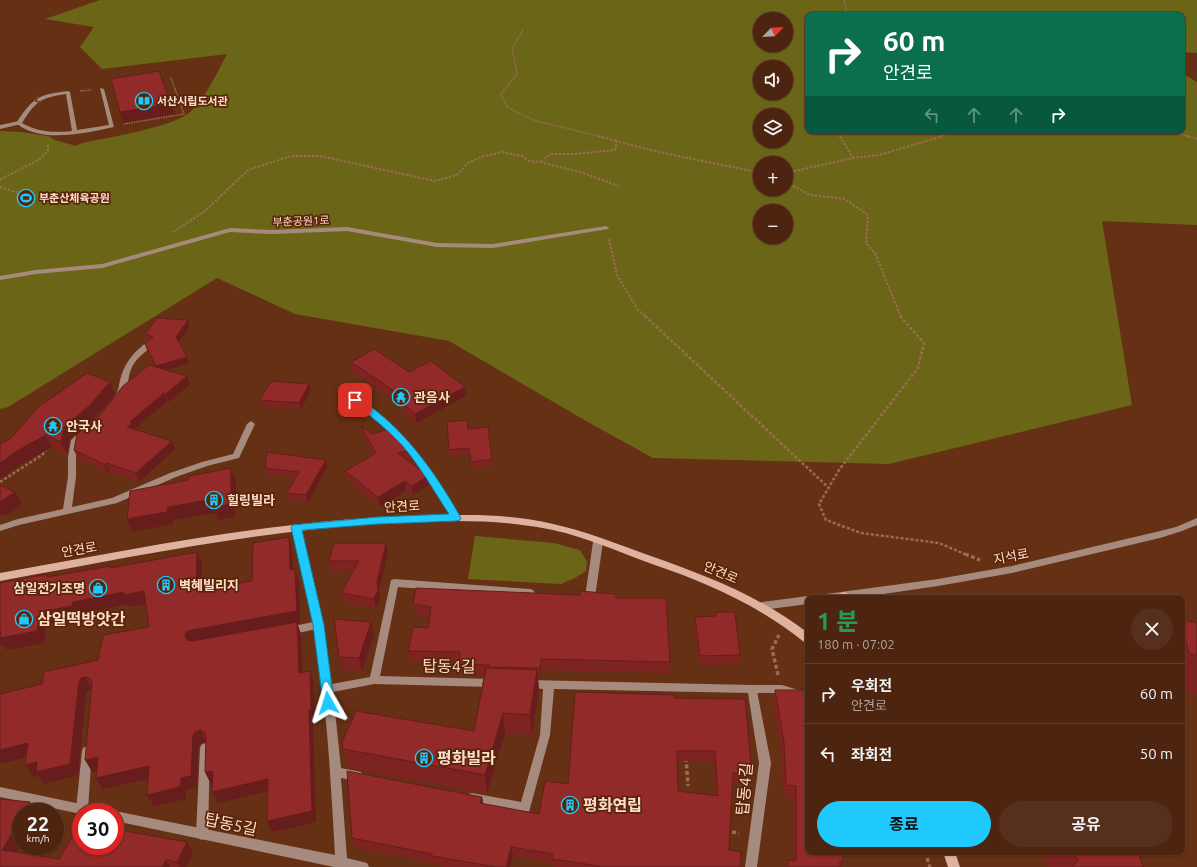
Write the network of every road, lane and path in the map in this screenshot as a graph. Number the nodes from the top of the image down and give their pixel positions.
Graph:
1 (844, 0) edge
2 (846, 12) edge
3 (522, 30) dead end
4 (171, 78) dead end
5 (102, 89) joint
6 (68, 92) junction
7 (19, 123) junction
8 (112, 126) junction
9 (0, 127) edge
10 (75, 132) junction
11 (840, 134) edge
12 (946, 134) edge
13 (1178, 134) edge
14 (1197, 139) edge
15 (617, 141) junction
16 (45, 142) dead end
17 (853, 158) junction
18 (540, 162) junction
19 (793, 171) edge
20 (753, 172) edge
21 (0, 180) edge
22 (619, 186) dead end
23 (793, 186) edge
24 (0, 187) edge
25 (35, 198) dead end
26 (606, 228) joint
27 (168, 236) dead end
28 (0, 278) edge
29 (150, 344) edge
30 (355, 400) dead end
31 (114, 402) edge
32 (251, 424) dead end
33 (92, 426) edge
34 (74, 446) junction
35 (0, 482) edge
36 (829, 488) junction
37 (67, 511) junction
38 (456, 518) junction
39 (1197, 521) edge
40 (296, 527) junction
41 (0, 528) edge
42 (598, 542) junction
43 (1006, 570) junction
44 (0, 577) edge
45 (543, 594) edge
46 (857, 595) edge
47 (590, 597) edge
48 (805, 600) edge
49 (762, 606) junction
50 (786, 621) junction
51 (318, 625) junction
52 (281, 632) edge
53 (805, 636) edge
54 (374, 680) junction
55 (501, 683) edge
56 (517, 684) edge
57 (549, 684) junction
58 (327, 689) junction
59 (752, 689) junction
60 (782, 690) junction
61 (805, 696) edge
62 (88, 740) edge
63 (205, 748) edge
64 (686, 756) edge
65 (336, 772) junction
66 (366, 778) edge
67 (688, 786) dead end
68 (0, 792) edge
69 (465, 796) edge
70 (83, 803) edge
71 (72, 807) edge
72 (124, 818) edge
73 (202, 834) junction
74 (927, 855) edge
75 (950, 855) edge
76 (339, 865) edge
77 (363, 867) edge
78 (751, 867) edge
79 (930, 867) edge
80 (954, 867) edge

1 - 2 path
3 - 15 path
4 - 8 path
5 - 6 path
5 - 8 street
6 -> 7 street
6 - 10 street
7 - 9 street
7 - 10 street
8 - 10 street
11 - 17 path
12 - 17 path
13 - 14 path
15 - 18 path
15 - 20 path
16 - 21 path
17 - 19 path
18 - 22 path
18 - 27 path
23 - 36 path
24 - 25 path
26 - 28 street, 부춘공원1로
26 - 36 path
29 - 31 street
30 - 38 street
32 - 37 street
33 - 34 street
34 - 35 path
34 - 37 street
36 - 43 path
37 - 41 street
38 - 40 street, 안견로
38 - 42 street, 안견로
39 - 43 street, 지석로
40 - 44 street, 안견로
40 - 51 street
42 - 47 street
42 - 49 street, 안견로
43 - 46 street, 지석로
45 - 54 street
48 - 49 street
49 - 50 street, 안견로
50 - 53 street, 안견로
50 - 60 path
51 - 52 street
51 - 58 street
54 - 55 street, 탑동4길
54 - 58 street, 탑동4길
56 - 57 street
57 - 59 street
57 - 69 street
58 - 65 street
59 - 60 street
59 - 78 street, 탑동4길
60 - 61 street
62 - 70 street
63 - 73 street
64 - 67 path
65 - 66 street
65 - 76 street
68 - 71 street
72 - 73 street, 탑동5길
73 - 76 street, 탑동5길
74 - 79 path
75 - 80 street
76 - 77 street, 탑동5길

